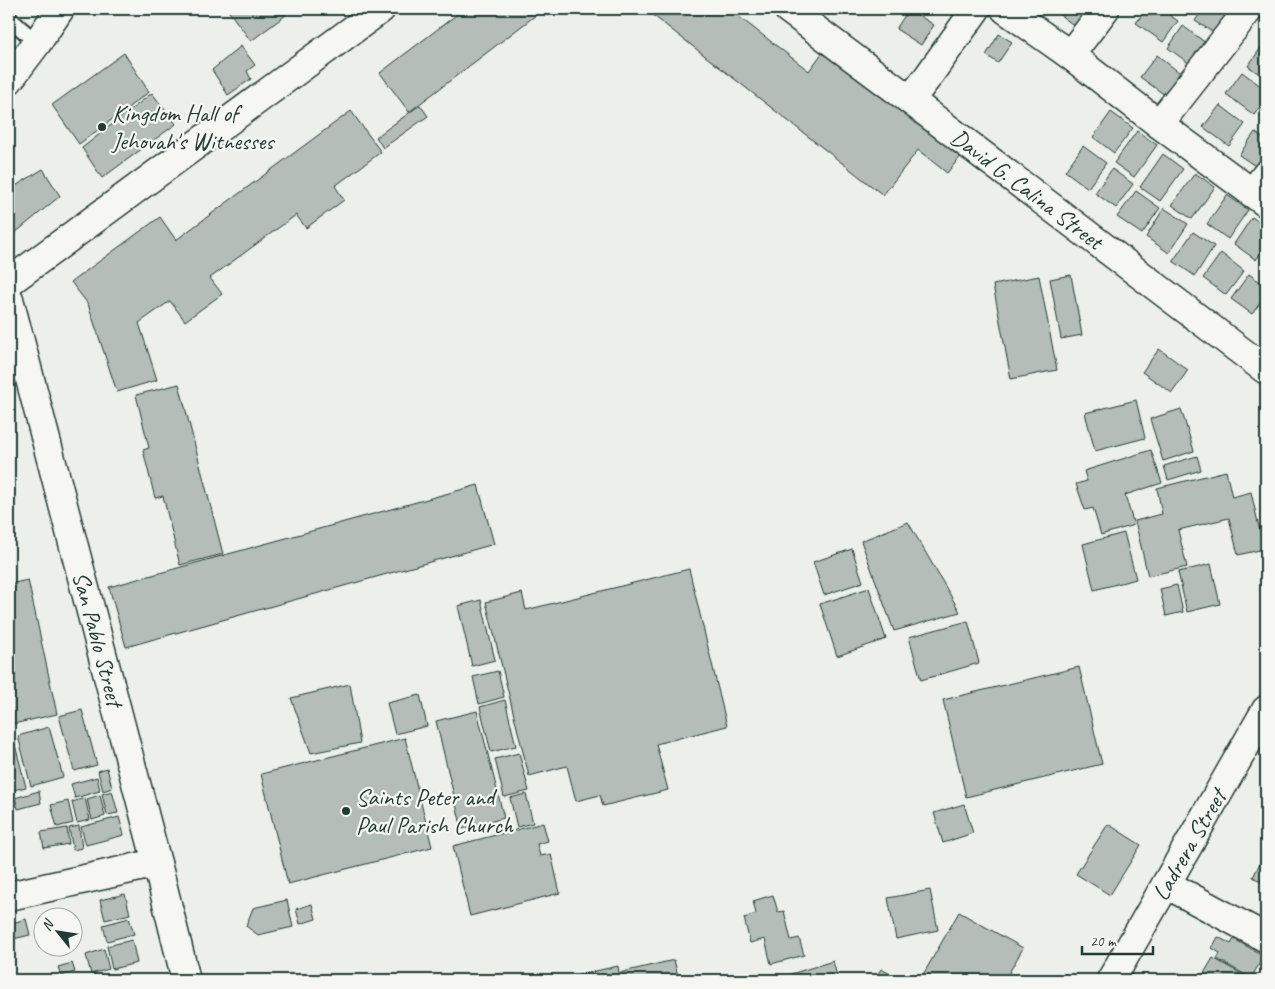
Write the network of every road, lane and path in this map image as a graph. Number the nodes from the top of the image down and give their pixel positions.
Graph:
1 (60, 9) edge
2 (381, 9) edge
3 (788, 9) edge
4 (976, 9) edge
5 (1005, 9) edge
6 (1105, 9) edge
7 (1249, 9) edge
8 (9, 18) edge
9 (38, 44) junction
10 (1070, 55) junction
11 (9, 80) edge
12 (910, 100) junction
13 (1159, 124) junction
14 (1262, 191) edge
15 (9, 282) edge
16 (9, 299) edge
17 (1266, 370) edge
18 (1266, 710) edge
19 (157, 863) junction
20 (1166, 884) junction
21 (9, 896) edge
22 (1266, 938) edge
23 (186, 980) edge
24 (1111, 980) edge

1 - 9 street
2 - 15 street
3 - 12 street, David G. Calina Street
4 - 12 street
5 - 10 street
6 - 10 street
7 - 13 street
8 - 9 lane
9 - 11 street
10 - 13 street
12 - 17 street, David G. Calina Street
13 - 14 street
16 - 19 street, San Pablo Street
18 - 20 street, Ladrera Street
19 - 21 street
19 - 23 street, San Pablo Street
20 - 22 street
20 - 24 street, Ladrera Street

